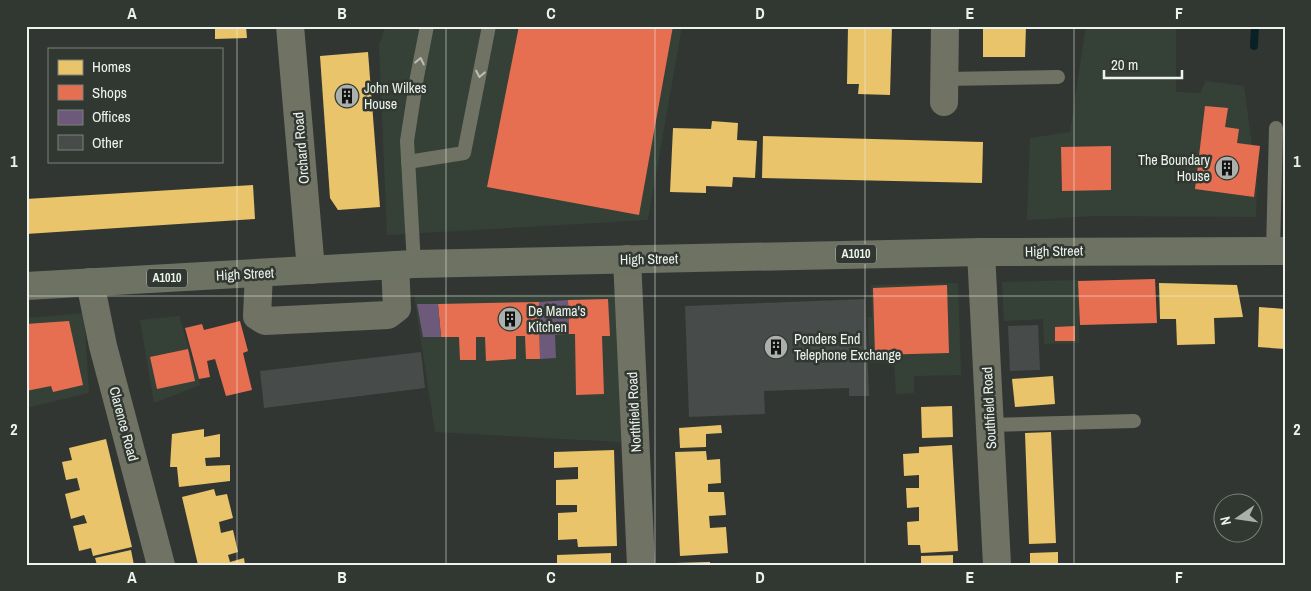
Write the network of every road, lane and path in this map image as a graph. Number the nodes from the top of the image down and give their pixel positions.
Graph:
1 (290, 26) edge
2 (428, 26) edge
3 (490, 26) edge
4 (945, 26) edge
5 (1058, 77) dead end
6 (944, 90) joint
7 (1276, 128) dead end
8 (408, 162) junction
9 (1279, 251) edge
10 (981, 252) junction
11 (627, 259) junction
12 (404, 265) junction
13 (311, 270) junction
14 (259, 273) junction
15 (90, 282) junction
16 (26, 286) edge
17 (1134, 421) dead end
18 (989, 425) junction
19 (162, 565) edge
20 (641, 565) edge
21 (997, 565) edge

1 - 13 street, Orchard Road
8 -> 2 lane
3 -> 8 lane
4 - 6 street
5 - 6 lane
7 - 9 lane
8 - 12 lane
9 - 10 main road, High Street / A1010
10 - 11 main road, High Street / A1010
10 - 18 street, Southfield Road
11 - 12 main road, High Street / A1010
11 - 20 street, Northfield Road
12 - 13 main road, High Street / A1010
12 - 14 street
13 - 14 main road, High Street / A1010
14 - 15 main road, High Street / A1010
15 - 16 main road, High Street / A1010
15 - 19 street, Clarence Road
17 - 18 lane
18 - 21 street, Southfield Road

